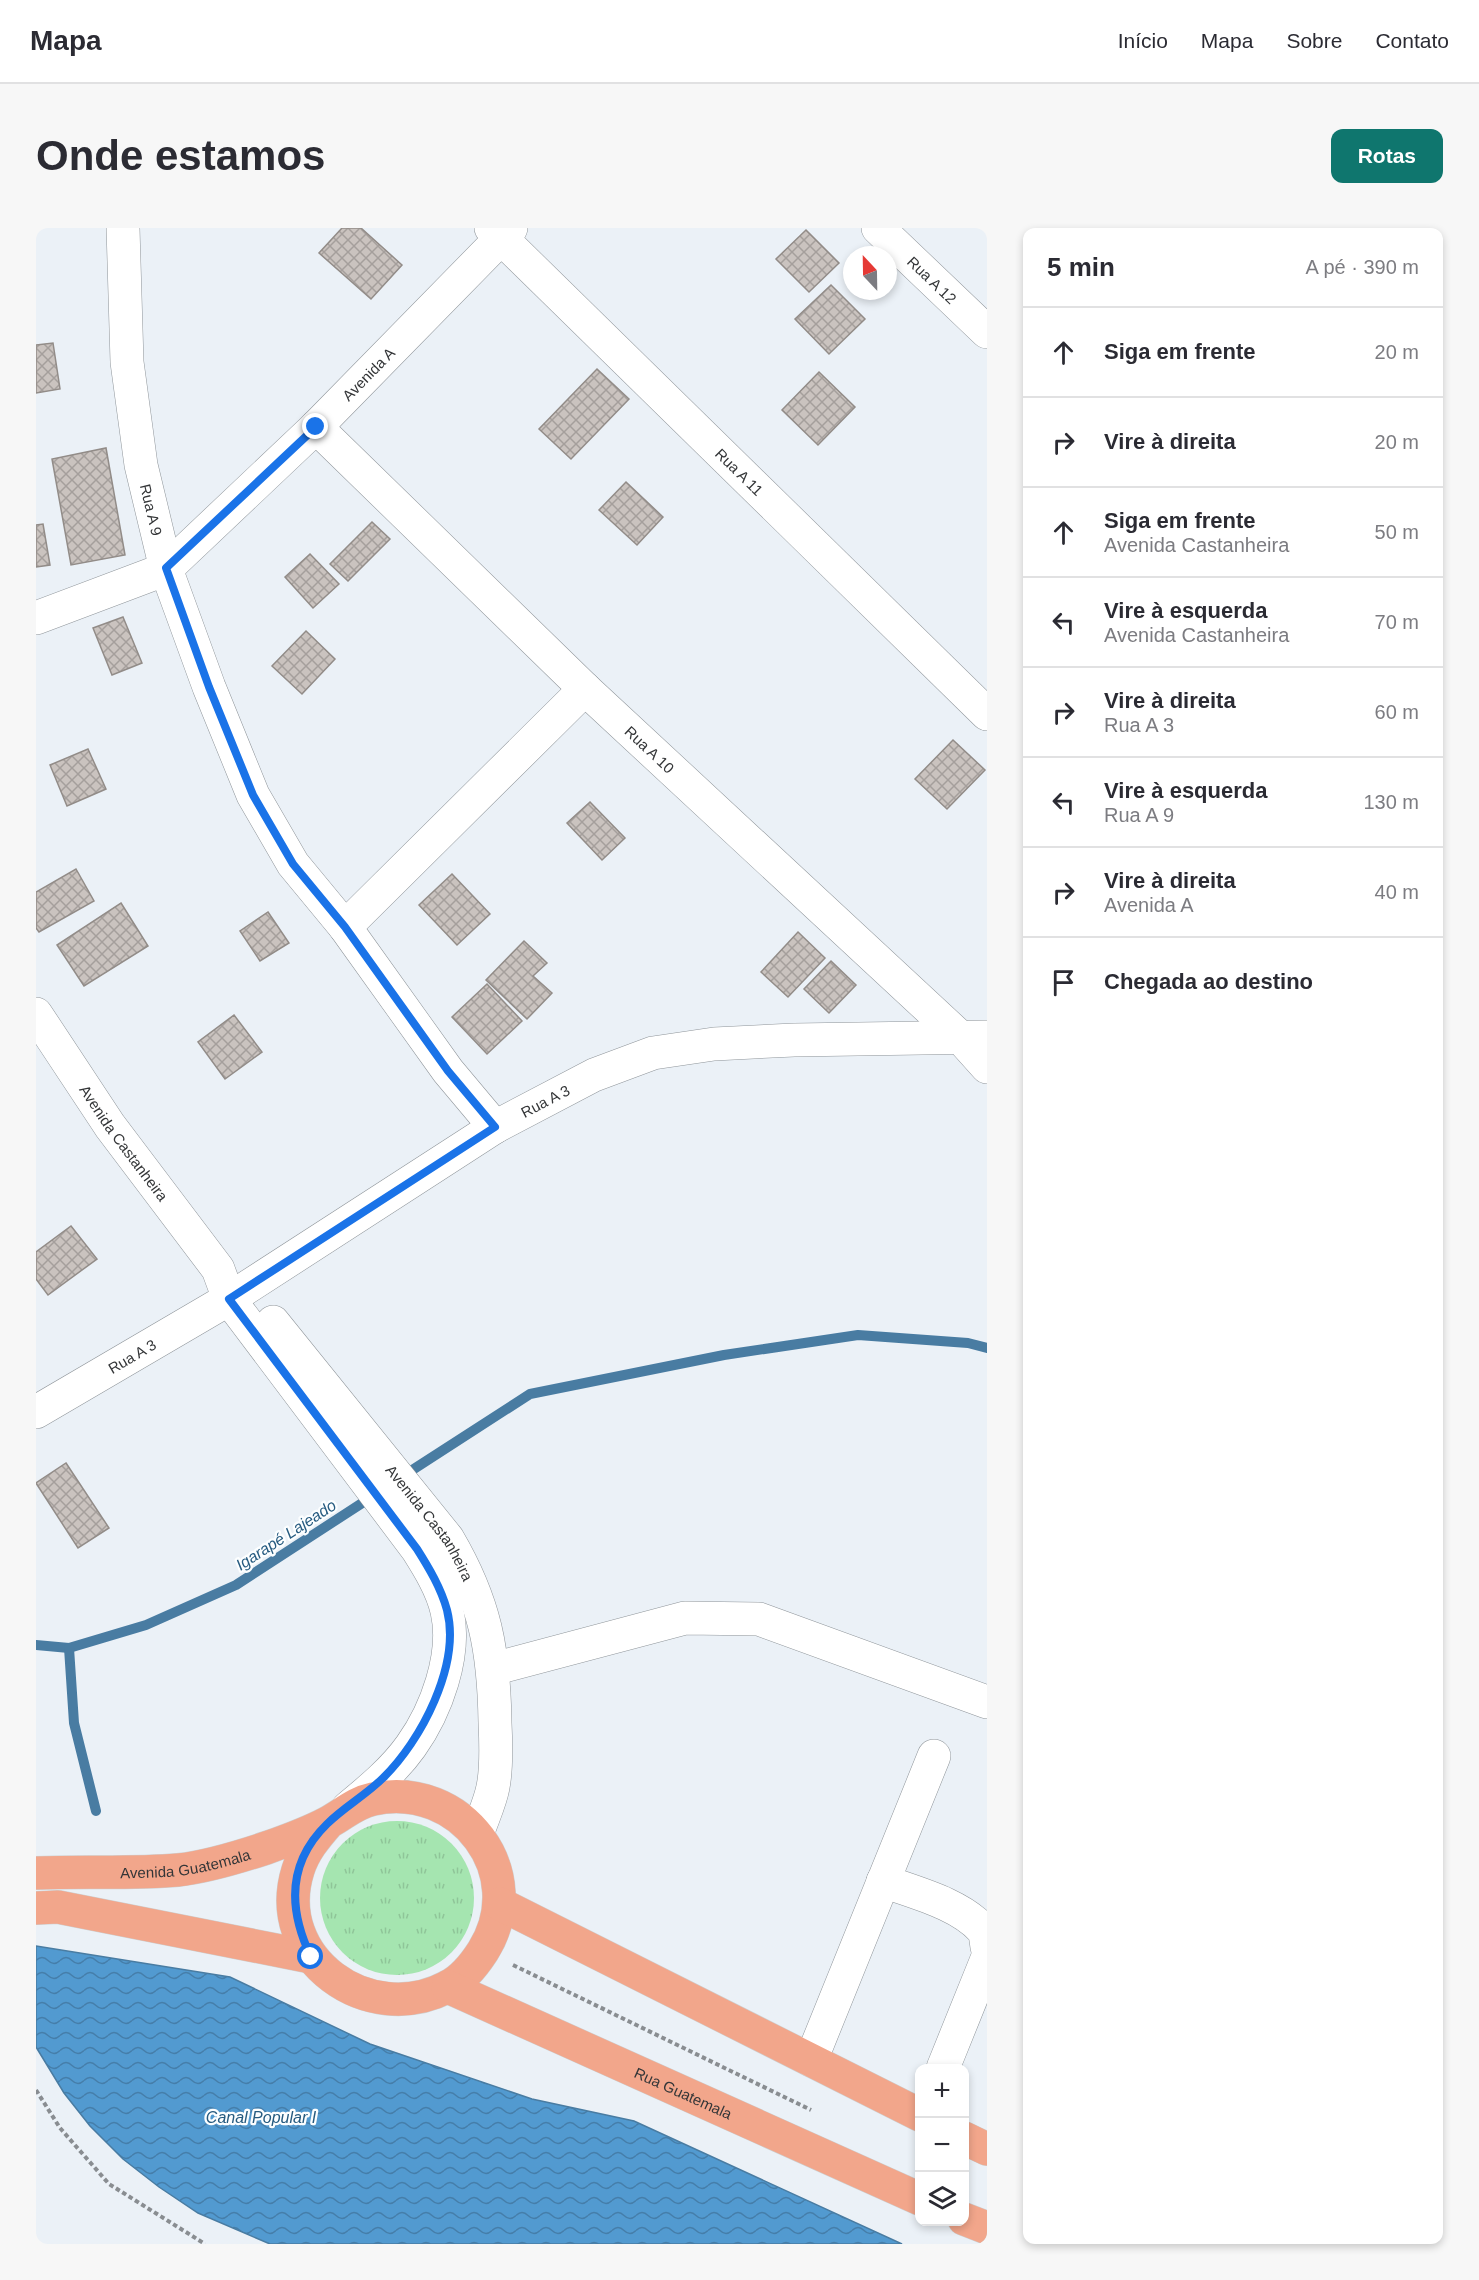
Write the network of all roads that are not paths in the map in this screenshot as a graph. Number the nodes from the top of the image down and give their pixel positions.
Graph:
1 (123, 228) edge
2 (878, 228) edge
3 (501, 231) edge
4 (987, 332) edge
5 (316, 427) junction
6 (166, 568) junction
7 (36, 618) edge
8 (585, 689) junction
9 (987, 714) edge
10 (345, 927) junction
11 (36, 1014) edge
12 (974, 1038) edge
13 (987, 1067) edge
14 (495, 1127) junction
15 (231, 1285) junction
16 (36, 1412) edge
17 (392, 1494) junction
18 (493, 1669) junction
19 (987, 1702) edge
20 (934, 1756) dead end
21 (338, 1815) junction
22 (477, 1835) junction
23 (36, 1873) edge
24 (883, 1881) junction
25 (500, 1904) junction
26 (36, 1908) edge
27 (987, 1947) edge
28 (311, 1957) junction
29 (987, 1959) edge
30 (448, 1987) junction
31 (811, 2060) junction
32 (945, 2064) edge
33 (915, 2112) edge
34 (969, 2140) edge
35 (987, 2149) edge
36 (915, 2197) edge
37 (969, 2220) edge
38 (987, 2228) edge

1 - 6 street, Rua A 9
2 - 4 street, Rua A 12
3 - 5 street, Avenida A
3 - 9 street, Rua A 11
5 - 6 street, Avenida A
5 - 8 street, Rua A 10
6 - 7 street, Avenida A
6 - 10 street, Rua A 9
8 - 10 street
8 - 12 street, Rua A 10
10 - 14 street, Rua A 9
11 - 15 street, Avenida Castanheira
12 - 13 street, Rua A 10
12 - 14 street, Rua A 3
14 - 15 street, Rua A 3
15 - 16 street, Rua A 3
15 - 17 street, Avenida Castanheira
17 - 18 street, Avenida Castanheira
17 - 21 street, Avenida Castanheira
18 - 19 street
18 - 22 street, Avenida Castanheira
20 - 24 street
21 - 22 main road
21 - 23 main road, Avenida Guatemala
21 - 28 main road
22 - 25 main road
24 - 27 street
24 - 31 street
25 - 30 main road
25 - 31 main road
26 - 28 main road
28 - 30 main road
29 - 32 street
30 - 36 main road, Rua Guatemala
31 - 33 main road
34 - 35 main road
37 - 38 main road

